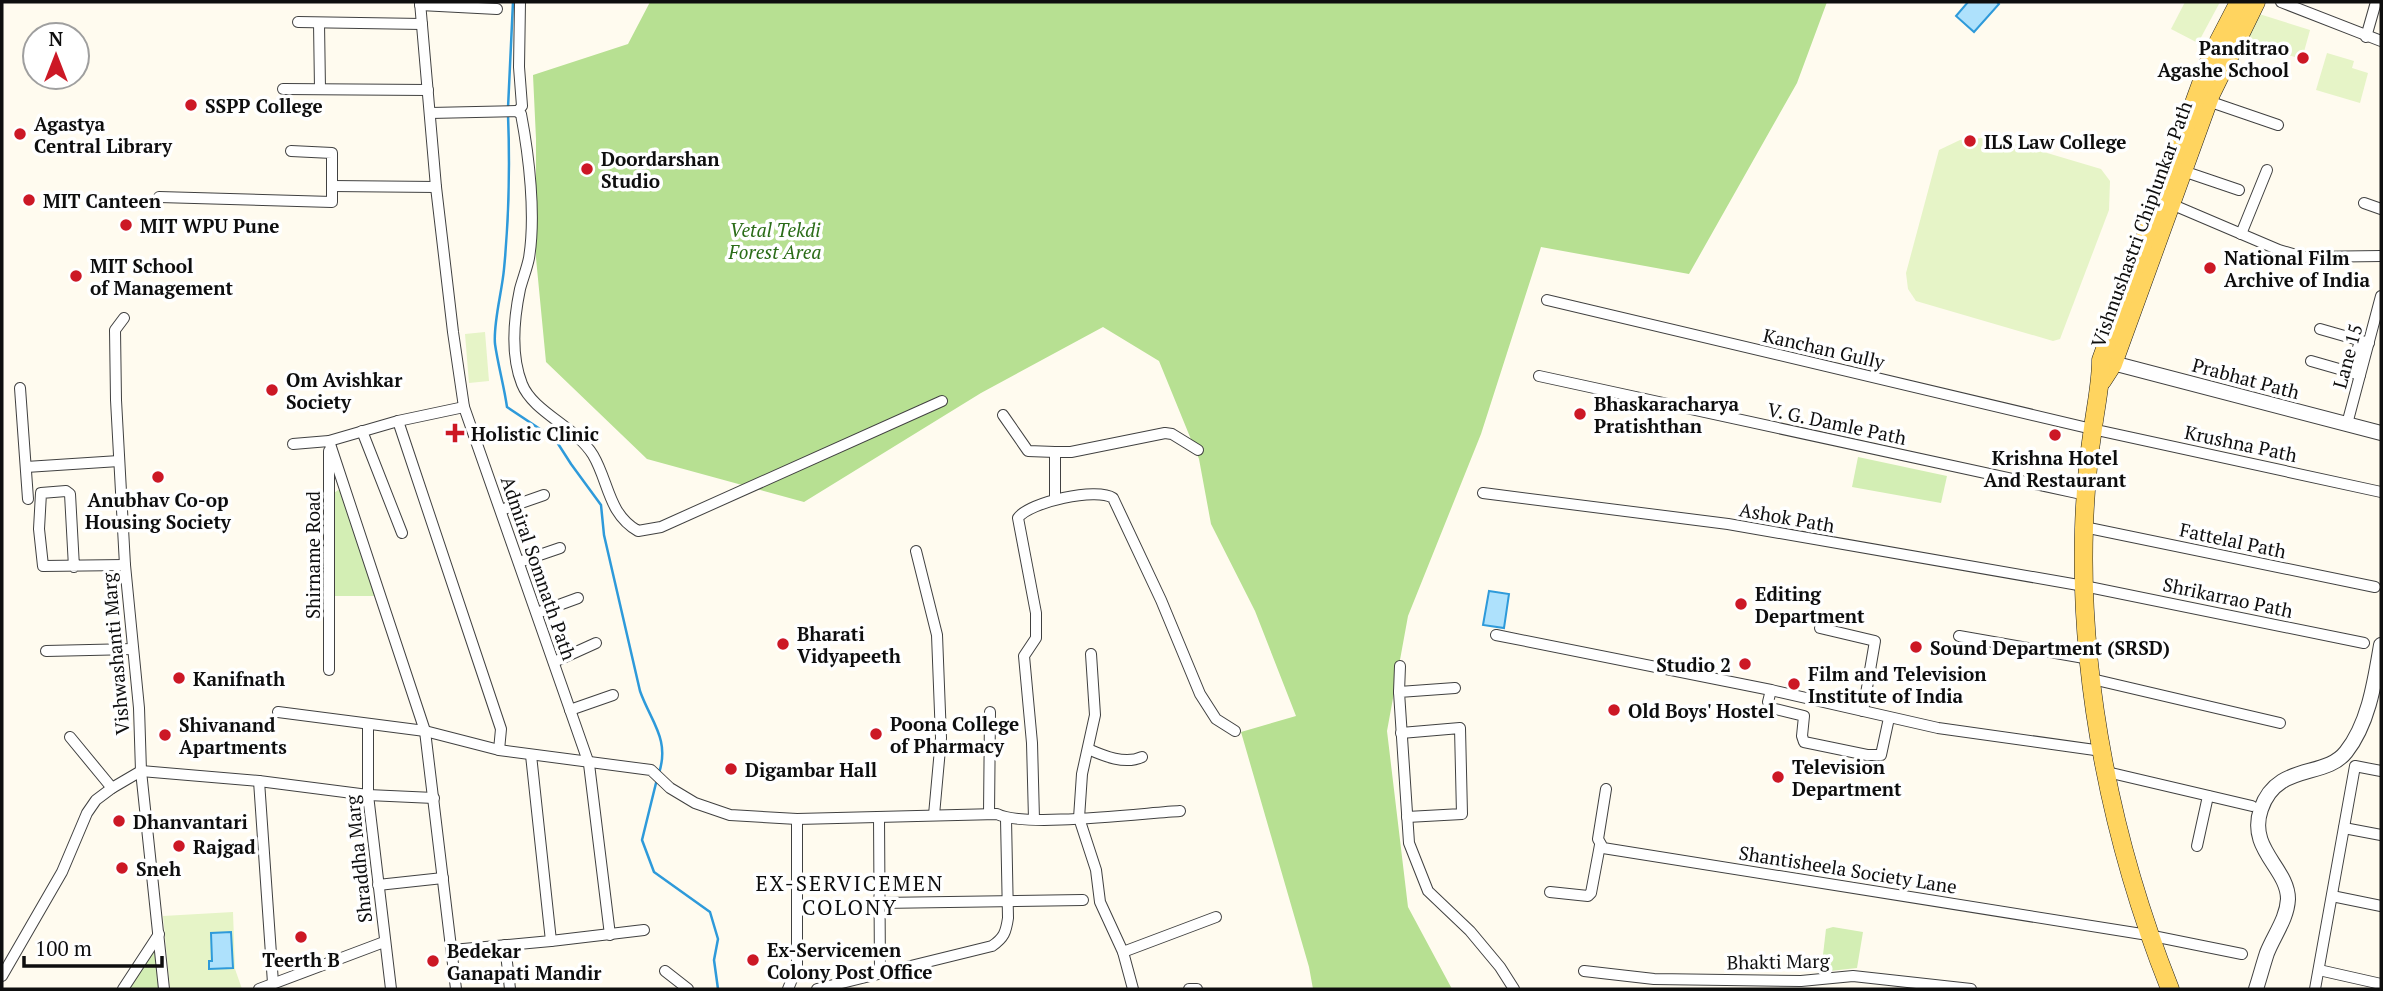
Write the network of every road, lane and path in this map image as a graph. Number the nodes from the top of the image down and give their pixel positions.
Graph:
1 (520, 2) edge
2 (2239, 2) edge
3 (2256, 2) edge
4 (2281, 2) edge
5 (2376, 2) edge
6 (420, 4) edge
7 (497, 9) dead end
8 (298, 22) dead end
9 (318, 23) junction
10 (422, 24) junction
11 (2366, 37) junction
12 (2381, 41) edge
13 (283, 89) dead end
14 (320, 89) junction
15 (428, 90) junction
16 (2208, 101) junction
17 (517, 111) junction
18 (430, 113) junction
19 (2278, 125) dead end
20 (291, 151) dead end
21 (2267, 170) dead end
22 (2183, 171) junction
23 (332, 186) junction
24 (436, 187) junction
25 (2239, 190) dead end
26 (159, 197) dead end
27 (2364, 203) dead end
28 (2171, 204) junction
29 (2381, 209) edge
30 (2241, 234) junction
31 (2381, 256) edge
32 (2381, 296) edge
33 (1547, 300) dead end
34 (124, 318) dead end
35 (2320, 329) dead end
36 (2364, 342) junction
37 (2311, 361) dead end
38 (2107, 362) junction
39 (2356, 374) junction
40 (1539, 376) dead end
41 (24, 387) dead end
42 (942, 401) dead end
43 (464, 407) junction
44 (1003, 415) dead end
45 (398, 421) junction
46 (2347, 424) junction
47 (2092, 429) junction
48 (362, 431) junction
49 (2381, 433) edge
50 (329, 441) junction
51 (293, 444) dead end
52 (1198, 450) dead end
53 (1055, 452) junction
54 (119, 461) junction
55 (30, 467) junction
56 (2381, 492) edge
57 (1483, 493) dead end
58 (544, 495) dead end
59 (2086, 495) junction
60 (28, 499) dead end
61 (1055, 499) junction
62 (501, 510) junction
63 (2084, 527) junction
64 (402, 533) dead end
65 (560, 548) dead end
66 (916, 551) dead end
67 (519, 562) junction
68 (125, 565) junction
69 (74, 567) junction
70 (2084, 586) junction
71 (2375, 587) dead end
72 (578, 598) dead end
73 (537, 613) junction
74 (1820, 628) dead end
75 (1496, 635) dead end
76 (1959, 636) dead end
77 (596, 643) dead end
78 (2364, 643) dead end
79 (2381, 645) edge
80 (133, 649) junction
81 (46, 651) dead end
82 (1091, 654) dead end
83 (2090, 659) junction
84 (554, 662) junction
85 (1400, 666) dead end
86 (329, 670) dead end
87 (2092, 679) junction
88 (1455, 688) dead end
89 (1771, 690) junction
90 (1399, 692) junction
91 (613, 695) dead end
92 (570, 710) junction
93 (1863, 711) junction
94 (278, 712) dead end
95 (990, 712) dead end
96 (1889, 718) junction
97 (2280, 723) dead end
98 (369, 724) junction
99 (425, 731) junction
100 (1236, 731) dead end
101 (1401, 733) junction
102 (69, 737) dead end
103 (1087, 749) junction
104 (499, 750) junction
105 (2102, 751) junction
106 (531, 755) junction
107 (1142, 757) dead end
108 (589, 764) junction
109 (141, 771) junction
110 (2381, 771) edge
111 (2106, 772) junction
112 (259, 781) junction
113 (112, 788) junction
114 (1606, 789) dead end
115 (368, 795) junction
116 (2208, 796) junction
117 (434, 798) junction
118 (2252, 806) dead end
119 (1180, 811) dead end
120 (989, 814) junction
121 (934, 816) junction
122 (879, 817) junction
123 (1407, 817) junction
124 (1079, 818) junction
125 (797, 819) junction
126 (1006, 819) junction
127 (1034, 819) junction
128 (2344, 828) junction
129 (2381, 835) edge
130 (1600, 845) junction
131 (2197, 846) dead end
132 (443, 878) junction
133 (378, 885) junction
134 (1550, 892) dead end
135 (2332, 896) junction
136 (1083, 900) dead end
137 (1008, 902) junction
138 (880, 903) junction
139 (2381, 906) edge
140 (1216, 917) dead end
141 (644, 930) dead end
142 (159, 934) junction
143 (610, 935) junction
144 (2148, 935) junction
145 (551, 941) junction
146 (384, 943) junction
147 (505, 945) junction
148 (452, 950) junction
149 (1123, 952) junction
150 (2242, 954) dead end
151 (2319, 970) junction
152 (665, 971) dead end
153 (1584, 971) dead end
154 (880, 974) junction
155 (2, 976) edge
156 (273, 984) junction
157 (2381, 984) edge
158 (123, 989) edge
159 (164, 989) edge
160 (259, 989) edge
161 (391, 989) edge
162 (456, 989) edge
163 (510, 989) edge
164 (688, 989) edge
165 (788, 989) edge
166 (817, 989) edge
167 (1133, 989) edge
168 (1189, 989) edge
169 (1197, 989) edge
170 (1514, 989) edge
171 (1971, 989) edge
172 (2170, 989) edge
173 (2256, 989) edge
174 (2315, 989) edge

1 - 17 street
2 - 38 main road, Vishnushastri Chiplunkar Path
3 - 16 main road, Vishnushastri Chiplunkar Path
4 - 11 street
5 - 11 street
6 - 7 street
6 - 10 street, Admiral Somnath Path
8 - 9 street
9 - 10 street
9 - 14 street
10 - 15 street, Admiral Somnath Path
11 - 12 street
13 - 14 street
14 - 15 street
15 - 18 street, Admiral Somnath Path
16 - 19 street
16 - 22 main road, Vishnushastri Chiplunkar Path
17 - 18 street
17 - 42 street
18 - 24 street, Admiral Somnath Path
20 - 23 street
21 - 30 street
22 - 25 street
22 - 28 main road, Vishnushastri Chiplunkar Path
23 - 24 street
23 - 26 street
24 - 43 street, Admiral Somnath Path
27 - 29 street
28 - 30 street
28 - 38 main road, Vishnushastri Chiplunkar Path
30 - 31 street
32 - 36 street, Lane 15
33 - 47 street, Kanchan Gully
34 - 54 street, Vishwashanti Marg
35 - 36 street
36 - 39 street, Lane 15
37 - 39 street
38 - 46 street, Prabhat Path
38 - 47 main road, Vishnushastri Chiplunkar Path
39 - 46 street, Lane 15
40 - 59 street, V. G. Damle Path
41 - 55 street
43 - 45 street
43 - 62 street, Admiral Somnath Path
44 - 53 street
45 - 48 street
45 - 104 street
46 - 49 street, Prabhat Path
47 - 56 street, Krushna Path
47 - 59 main road, Vishnushastri Chiplunkar Path
48 - 50 street
48 - 64 street
50 - 51 street
50 - 86 street, Shirname Road
50 - 99 street
52 - 53 street
53 - 61 street
54 - 55 street
54 - 68 street, Vishwashanti Marg
55 - 60 street
57 - 70 street, Ashok Path
58 - 62 street
59 - 63 main road, Vishnushastri Chiplunkar Path
61 - 100 street
61 - 127 street
62 - 67 street, Admiral Somnath Path
63 - 70 main road, Vishnushastri Chiplunkar Path
63 - 71 street, Fattelal Path
65 - 67 street
66 - 121 street
67 - 73 street, Admiral Somnath Path
68 - 69 street
68 - 80 street, Vishwashanti Marg
69 - 69 street
70 - 78 street, Shrikarrao Path
70 - 83 main road, Vishnushastri Chiplunkar Path
72 - 73 street
73 - 84 street, Admiral Somnath Path
74 - 93 street
75 - 89 street
76 - 83 street
77 - 84 street
79 - 173 street
80 - 81 street
80 - 109 street, Vishwashanti Marg
82 - 103 street
83 - 87 main road, Vishnushastri Chiplunkar Path
84 - 92 street, Admiral Somnath Path
85 - 90 street
87 - 97 street
87 - 105 main road, Vishnushastri Chiplunkar Path
88 - 90 street
89 - 93 street
89 - 96 street
90 - 101 street
91 - 92 street
92 - 108 street, Admiral Somnath Path
93 - 96 street
94 - 98 street
95 - 120 street
96 - 105 street
98 - 99 street
98 - 115 street, Shraddha Marg
99 - 104 street
99 - 117 street
101 - 123 street
101 - 123 street
102 - 113 street
103 - 107 street
103 - 124 street
104 - 106 street
105 - 111 main road, Vishnushastri Chiplunkar Path
106 - 108 street
106 - 145 street
108 - 125 street
108 - 143 street, Admiral Somnath Path
109 - 112 street
109 - 113 street
109 - 142 street, Vishwashanti Marg
110 - 128 street
111 - 116 street
111 - 144 main road, Vishnushastri Chiplunkar Path
112 - 115 street
112 - 156 street
113 - 155 street
114 - 130 street
115 - 117 street
115 - 133 street, Shraddha Marg
116 - 118 street
116 - 131 street
117 - 132 street
119 - 124 street
120 - 121 street
120 - 126 street
121 - 122 street
122 - 125 street
122 - 138 street
123 - 170 street
124 - 127 street
124 - 149 street
125 - 165 street
126 - 127 street
126 - 137 street
128 - 129 street
128 - 135 street
130 - 134 street
130 - 144 street, Shantisheela Society Lane
132 - 133 street
132 - 148 street
133 - 146 street, Shraddha Marg
135 - 139 street
135 - 151 street
136 - 137 street
137 - 138 street
137 - 154 street
138 - 154 street
140 - 149 street
141 - 143 street
142 - 158 street
142 - 159 street, Vishwashanti Marg
143 - 145 street
144 - 150 street, Shantisheela Society Lane
144 - 172 main road, Vishnushastri Chiplunkar Path
145 - 147 street
146 - 156 street
146 - 161 street, Shraddha Marg
147 - 148 street
147 - 163 street
148 - 162 street
149 - 167 street
151 - 157 street
151 - 174 street
152 - 164 street
153 - 171 street, Bhakti Marg
154 - 166 street
156 - 160 street
168 - 169 street

